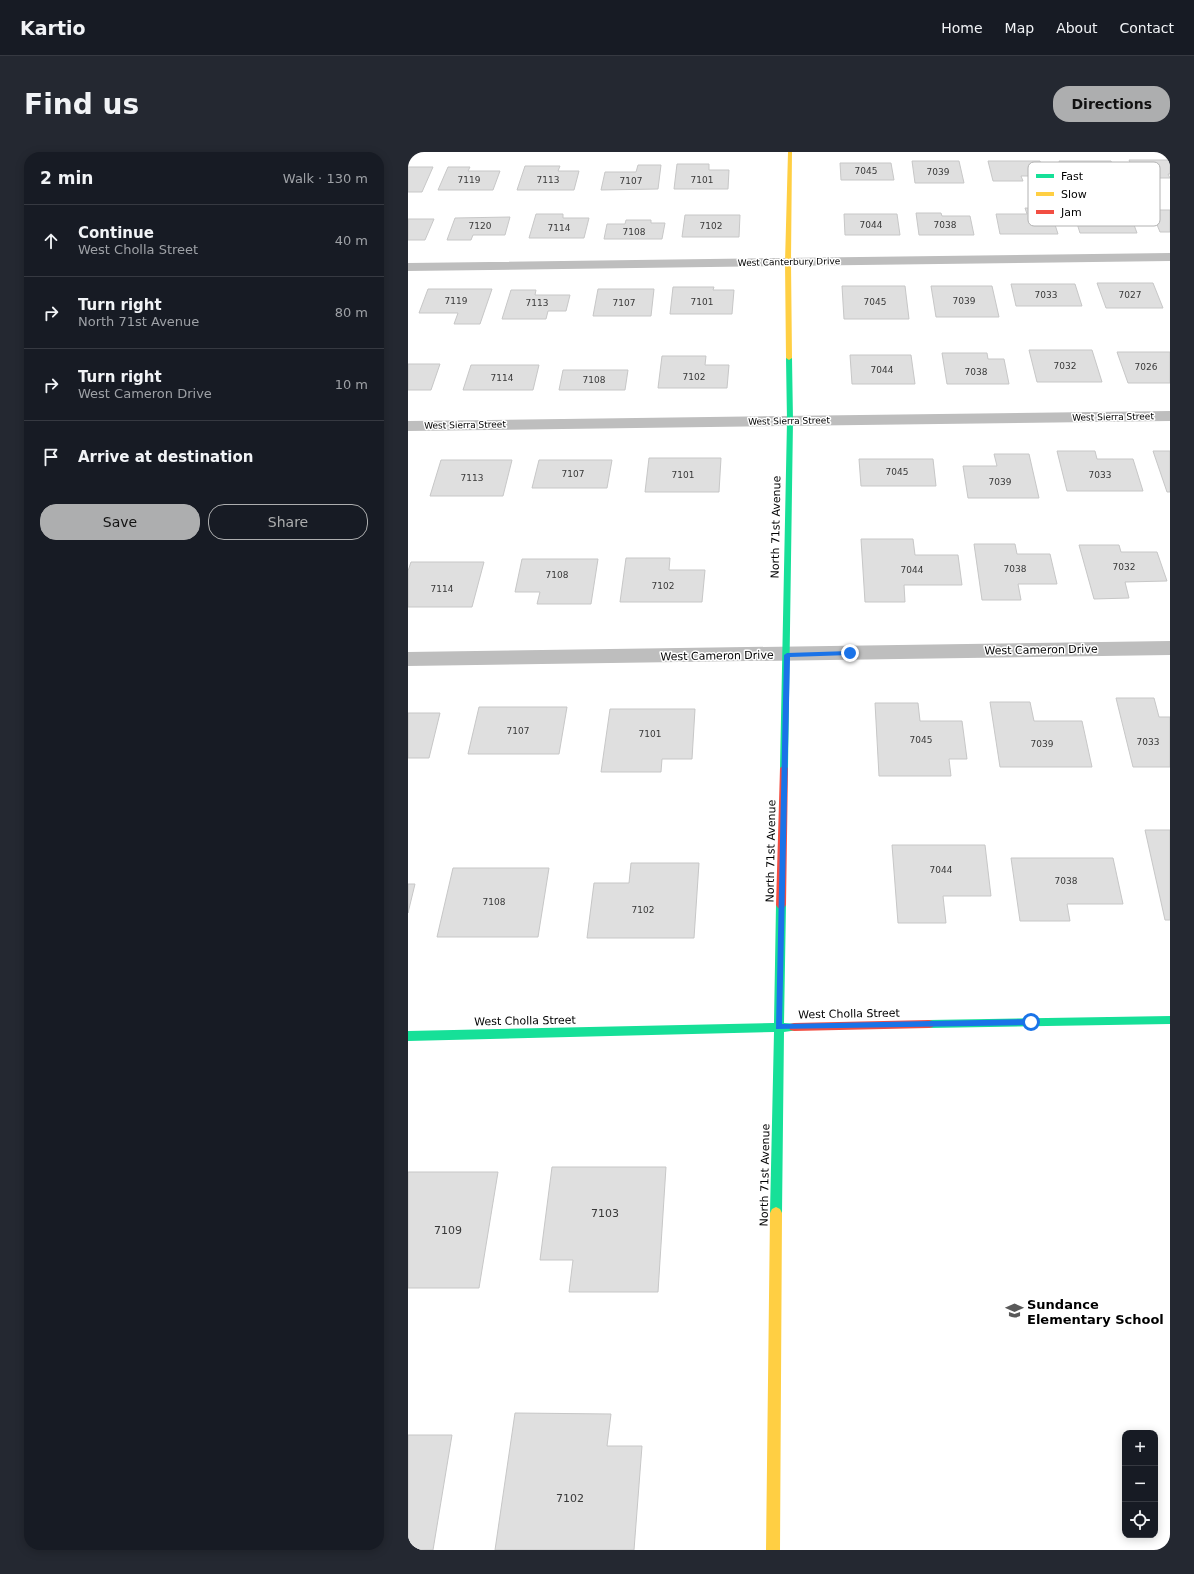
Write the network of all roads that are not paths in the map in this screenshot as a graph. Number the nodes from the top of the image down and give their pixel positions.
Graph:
1 (790, 152) edge
2 (1170, 257) edge
3 (788, 262) junction
4 (408, 266) edge
5 (1170, 416) edge
6 (790, 421) junction
7 (408, 426) edge
8 (1170, 648) edge
9 (787, 655) junction
10 (408, 659) edge
11 (1170, 1020) edge
12 (778, 1027) junction
13 (408, 1036) edge
14 (773, 1550) edge

1 - 3 street, North 71st Avenue
2 - 3 street, West Canterbury Drive
3 - 4 street, West Canterbury Drive
3 - 6 street, North 71st Avenue
5 - 6 street, West Sierra Street
6 - 7 street, West Sierra Street
6 - 9 street, North 71st Avenue
8 - 9 street, West Cameron Drive
9 - 10 street, West Cameron Drive
9 - 12 street, North 71st Avenue
11 - 12 street, West Cholla Street
12 - 13 street, West Cholla Street
12 - 14 street, North 71st Avenue

